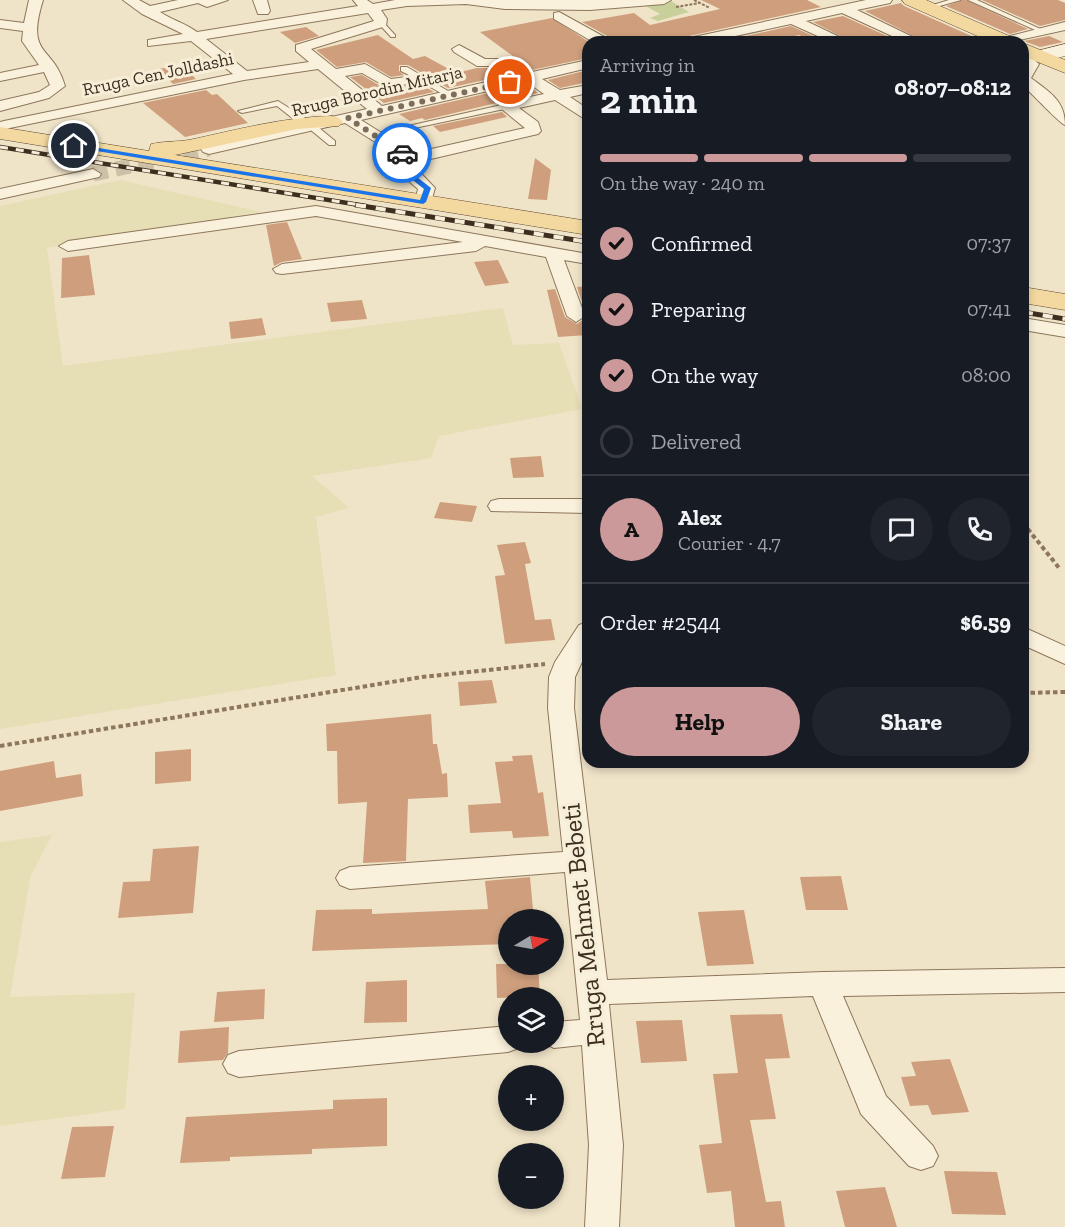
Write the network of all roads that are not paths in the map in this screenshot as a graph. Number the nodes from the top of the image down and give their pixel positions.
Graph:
1 (36, 0) edge
2 (130, 0) edge
3 (195, 0) edge
4 (201, 0) edge
5 (221, 0) edge
6 (664, 0) edge
7 (885, 0) edge
8 (911, 0) edge
9 (958, 0) edge
10 (971, 0) edge
11 (931, 2) edge
12 (363, 4) edge
13 (844, 9) junction
14 (147, 11) junction
15 (556, 11) junction
16 (792, 20) junction
17 (381, 23) junction
18 (0, 24) edge
19 (1065, 26) edge
20 (29, 28) junction
21 (1044, 32) junction
22 (194, 36) junction
23 (393, 36) dead end
24 (594, 36) edge
25 (718, 36) edge
26 (829, 36) edge
27 (903, 36) edge
28 (999, 36) edge
29 (1003, 36) edge
30 (153, 43) dead end
31 (459, 49) dead end
32 (1033, 50) edge
33 (322, 64) junction
34 (582, 65) edge
35 (48, 67) junction
36 (1029, 67) edge
37 (1065, 67) edge
38 (410, 74) joint
39 (244, 76) junction
40 (0, 77) edge
41 (338, 77) junction
42 (530, 78) junction
43 (1029, 84) edge
44 (582, 90) edge
45 (451, 95) junction
46 (555, 96) junction
47 (506, 106) junction
48 (242, 111) dead end
49 (379, 111) junction
50 (582, 112) edge
51 (1065, 120) edge
52 (1, 123) edge
53 (327, 127) junction
54 (372, 135) junction
55 (209, 149) tunnel mouth
56 (408, 155) junction
57 (93, 174) tunnel mouth
58 (342, 189) junction
59 (0, 194) edge
60 (423, 202) junction
61 (582, 227) edge
62 (500, 244) junction
63 (68, 246) dead end
64 (553, 253) junction
65 (582, 258) edge
66 (282, 269) dead end
67 (1029, 296) edge
68 (1065, 302) edge
69 (576, 316) dead end
70 (1029, 325) edge
71 (1065, 331) edge
72 (500, 506) dead end
73 (582, 506) edge
74 (1029, 638) edge
75 (582, 639) edge
76 (1065, 656) edge
77 (577, 861) junction
78 (350, 878) dead end
79 (1065, 980) edge
80 (823, 984) junction
81 (593, 993) junction
82 (594, 1031) junction
83 (564, 1034) edge
84 (498, 1040) edge
85 (239, 1064) dead end
86 (921, 1156) dead end
87 (602, 1227) edge

1 - 20 street
2 - 14 street
3 - 14 street
4 - 5 street
6 - 15 street
7 - 13 street
8 - 28 main road
9 - 11 lane
10 - 21 lane
11 - 29 main road
12 - 15 street
12 - 17 street
12 - 22 street
13 - 16 street
13 - 27 street
14 - 22 street
15 - 24 street
16 - 25 street
16 - 26 street
17 - 23 lane
17 - 33 street
18 - 20 street
19 - 21 street
20 - 35 street
21 - 32 street
22 - 30 street
22 - 39 street
31 - 42 street
32 - 36 street
32 - 37 main road
33 - 39 street, Rruga Cen Jolldashi
33 - 41 street
34 - 42 street, Rruga Borodin Mitarja
35 - 40 street
35 - 52 street
38 - 41 street
38 - 45 lane
39 - 52 street, Rruga Cen Jolldashi
41 - 49 street
42 - 45 street, Rruga Borodin Mitarja
42 - 46 street
43 - 51 street
44 - 46 street
45 - 49 street, Rruga Borodin Mitarja
46 - 47 street
46 - 50 street
47 - 54 lane
47 - 56 street
48 - 53 lane
49 - 53 street, Rruga Borodin Mitarja
52 - 53 main road
52 - 58 main road
53 - 54 street
53 - 55 street, Rruga Borodin Mitarja
53 - 58 main road
54 - 56 street
56 - 60 street
57 - 59 street
58 - 60 main road
60 - 61 main road
62 - 63 street
62 - 64 street
62 - 66 street
64 - 65 street
64 - 69 street
67 - 68 main road
70 - 71 street
72 - 73 street
74 - 76 street
75 - 77 street, Rruga Mehmet Bebeti
77 - 78 street
77 - 81 street, Rruga Mehmet Bebeti
79 - 80 street
80 - 81 street
80 - 86 street
81 - 82 street, Rruga Mehmet Bebeti
82 - 83 street
82 - 87 street, Rruga Mehmet Bebeti
84 - 85 street

